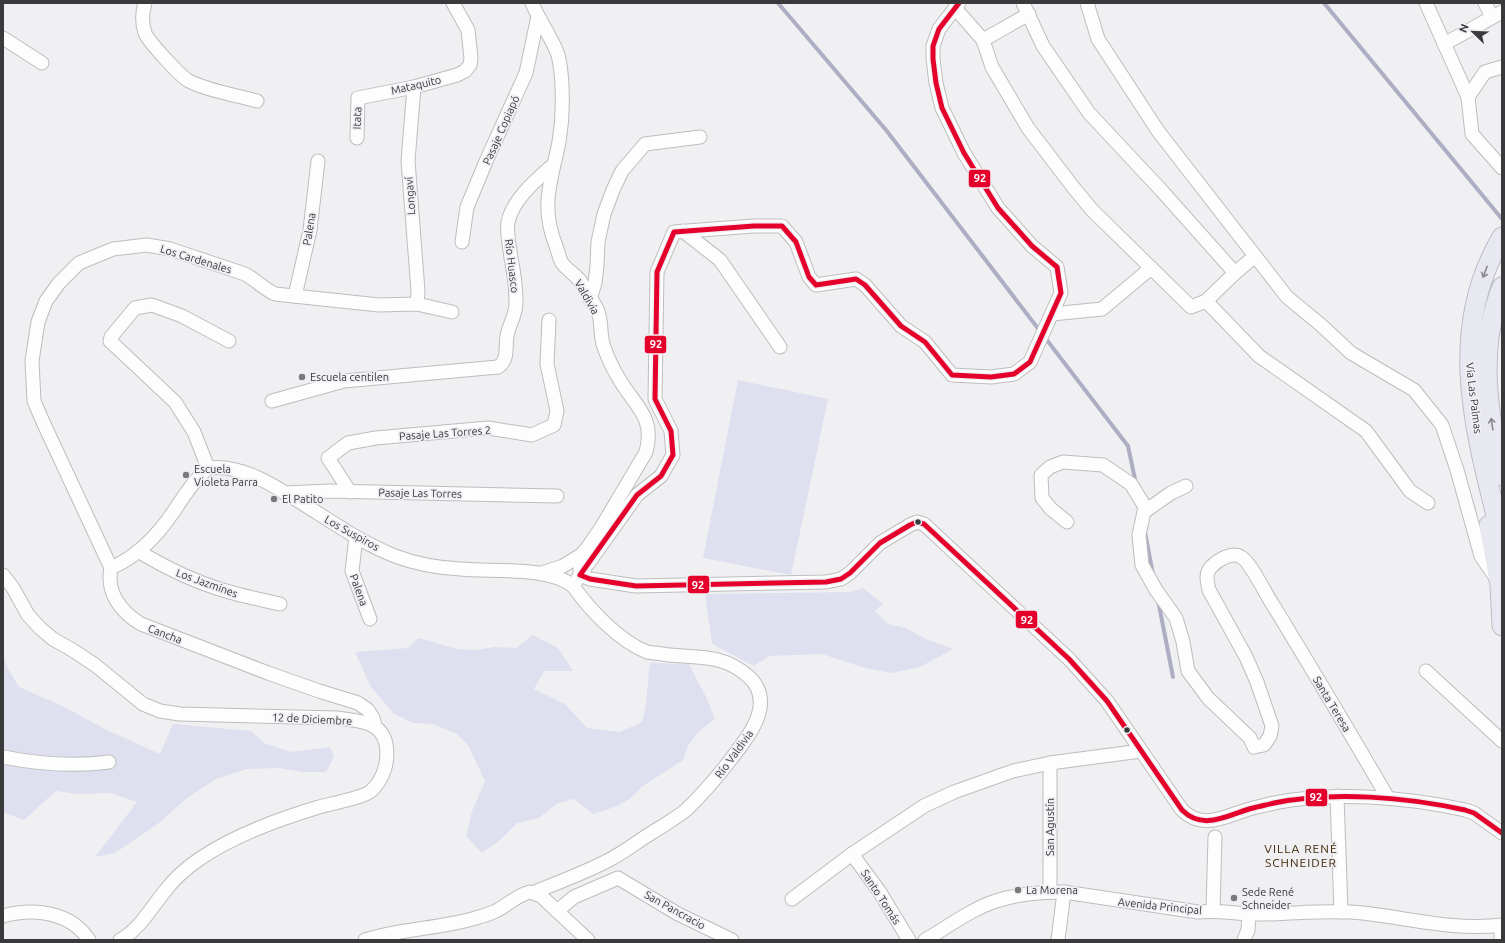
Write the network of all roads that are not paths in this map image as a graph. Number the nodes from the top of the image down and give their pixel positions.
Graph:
1 (145, 3) edge
2 (453, 3) edge
3 (532, 3) edge
4 (1088, 3) edge
5 (1426, 3) edge
6 (1485, 3) edge
7 (957, 6) edge
8 (1026, 8) edge
9 (1497, 14) edge
10 (538, 16) junction
11 (3, 38) edge
12 (982, 40) junction
13 (1444, 44) junction
14 (42, 63) dead end
15 (1502, 67) edge
16 (414, 87) junction
17 (1468, 97) junction
18 (358, 98) joint
19 (257, 100) dead end
20 (700, 137) dead end
21 (357, 138) dead end
22 (318, 161) dead end
23 (553, 165) junction
24 (1502, 168) edge
25 (678, 232) junction
26 (1502, 237) edge
27 (462, 242) dead end
28 (1255, 256) junction
29 (1151, 268) junction
30 (1235, 273) junction
31 (1502, 287) edge
32 (295, 296) junction
33 (590, 299) junction
34 (1206, 301) junction
35 (417, 304) junction
36 (452, 312) dead end
37 (1052, 314) junction
38 (549, 320) dead end
39 (229, 341) dead end
40 (780, 347) dead end
41 (272, 401) dead end
42 (208, 468) junction
43 (1494, 476) edge
44 (1186, 486) dead end
45 (350, 492) junction
46 (284, 493) junction
47 (557, 496) dead end
48 (1428, 503) dead end
49 (1144, 512) junction
50 (1067, 522) dead end
51 (356, 537) junction
52 (1502, 539) edge
53 (138, 551) junction
54 (581, 555) junction
55 (111, 568) junction
56 (542, 573) junction
57 (3, 575) edge
58 (576, 581) junction
59 (1500, 585) junction
60 (280, 604) dead end
61 (370, 619) dead end
62 (1502, 626) edge
63 (1426, 671) dead end
64 (376, 726) junction
65 (1502, 741) edge
66 (1141, 751) junction
67 (3, 757) edge
68 (109, 762) dead end
69 (1050, 763) junction
70 (1337, 796) junction
71 (1388, 798) junction
72 (1502, 833) edge
73 (1215, 837) dead end
74 (852, 854) junction
75 (535, 892) junction
76 (1050, 892) junction
77 (1064, 892) junction
78 (792, 899) dead end
79 (1213, 910) junction
80 (557, 911) junction
81 (1341, 912) junction
82 (1249, 914) junction
83 (3, 916) edge
84 (1501, 926) edge
85 (89, 940) edge
86 (120, 940) edge
87 (365, 940) edge
88 (588, 940) edge
89 (732, 940) edge
90 (909, 940) edge
91 (925, 940) edge
92 (1058, 940) edge
93 (1244, 940) edge
94 (1501, 940) edge

1 - 19 street
2 - 16 street, Mataquito
3 - 10 street, Valdivia
4 - 28 street
5 - 13 street
6 - 9 street
7 - 12 street
7 - 37 street
8 - 12 street
8 - 30 street
9 - 13 street
10 - 23 street, Valdivia
10 - 27 street, Pasaje Copiapó
11 - 14 street
12 - 29 street
13 - 17 street
15 - 17 street
16 - 18 street, Mataquito
16 - 35 street, Longaví
17 - 24 street
18 - 21 street, Itata
20 - 33 street
22 - 32 street, Palena
23 - 33 street, Valdivia
23 - 41 street, Río Huasco
25 - 37 street
25 - 40 street
25 - 58 street
26 -> 43 highway, Vía Las Palmas
28 - 30 street
28 - 59 street
29 - 34 street
29 - 37 street
30 - 34 street
43 -> 31 highway, Vía Las Palmas
32 - 35 street, Los Cardenales
32 - 55 street, Los Cardenales
33 - 54 street, Valdivia
34 - 48 street
35 - 36 street, Los Cardenales
38 - 45 street, Pasaje Las Torres 2
39 - 42 street
42 - 46 street, Los Suspiros
42 - 53 street
43 - 52 highway, Vía Las Palmas
43 - 59 highway
44 - 49 street
45 - 46 street, Pasaje Las Torres
45 - 47 street, Pasaje Las Torres
46 - 51 street, Los Suspiros
49 - 50 street
49 - 71 street, Santa Teresa
51 - 56 street, Los Suspiros
51 - 61 street, Palena
53 - 55 street
53 - 60 street, Los Jazmines
54 - 56 street, Valdivia
54 - 58 street
55 - 64 street, Cancha
56 - 58 street, Río Valdivia
57 - 64 street, 12 de Diciembre
58 - 66 street
58 - 75 street, Río Valdivia
59 - 62 highway
63 - 65 street
64 - 86 street
66 - 69 street
66 - 70 street
67 - 68 street
69 - 74 street
69 - 76 street, San Agustín
70 - 71 street
70 - 81 street
71 - 72 street
73 - 79 street
74 - 78 street
74 - 90 street, Santo Tomás
75 - 80 street
75 - 87 street
76 - 77 street, Avenida Principal
76 - 91 street, Avenida Principal
77 - 79 street, Avenida Principal
77 - 92 street
79 - 82 street, Avenida Principal
80 - 88 street
80 - 89 street, San Pancracio
81 - 82 street, Avenida Principal
81 - 84 street, Avenida Principal
82 - 93 street
83 - 85 street
84 - 94 street

